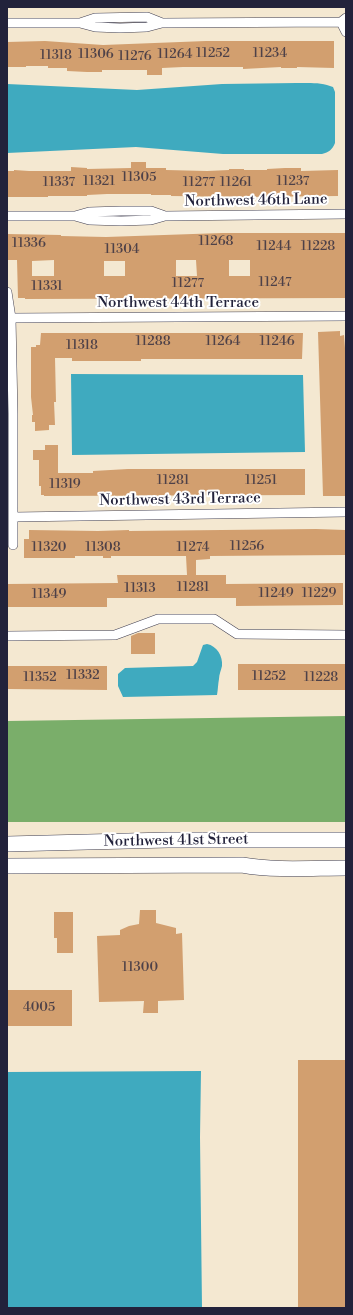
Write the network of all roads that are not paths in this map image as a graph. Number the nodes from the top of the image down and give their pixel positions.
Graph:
1 (132, 17) junction
2 (109, 18) junction
3 (343, 20) edge
4 (7, 23) edge
5 (80, 23) junction
6 (162, 23) junction
7 (109, 28) junction
8 (132, 28) junction
9 (346, 32) edge
10 (346, 214) edge
11 (7, 216) edge
12 (7, 292) edge
13 (346, 316) edge
14 (11, 318) junction
15 (10, 415) edge
16 (346, 512) edge
17 (14, 517) junction
18 (13, 545) dead end
19 (346, 635) edge
20 (7, 636) edge
21 (346, 840) edge
22 (52, 843) junction
23 (7, 844) edge
24 (346, 860) edge
25 (24, 865) junction
26 (242, 865) junction
27 (7, 866) edge
28 (346, 868) edge

1 - 2 street
1 - 6 street
1 - 8 street
2 - 5 street
2 - 7 street
3 - 6 street
3 - 9 street
4 - 5 street
5 - 7 street
6 - 8 street
7 - 8 street
10 - 11 street, Northwest 46th Lane
12 - 14 street
13 - 14 street, Northwest 44th Terrace
14 - 15 street
15 - 17 street
16 - 17 street, Northwest 43rd Terrace
17 - 18 street
19 - 20 street
21 - 22 main road, Northwest 41st Street
22 - 23 main road, Northwest 41st Street
22 - 25 main road
24 - 26 main road, Northwest 41st Street
25 - 26 main road, Northwest 41st Street
25 - 27 main road, Northwest 41st Street
26 - 28 main road, Northwest 41st Street

